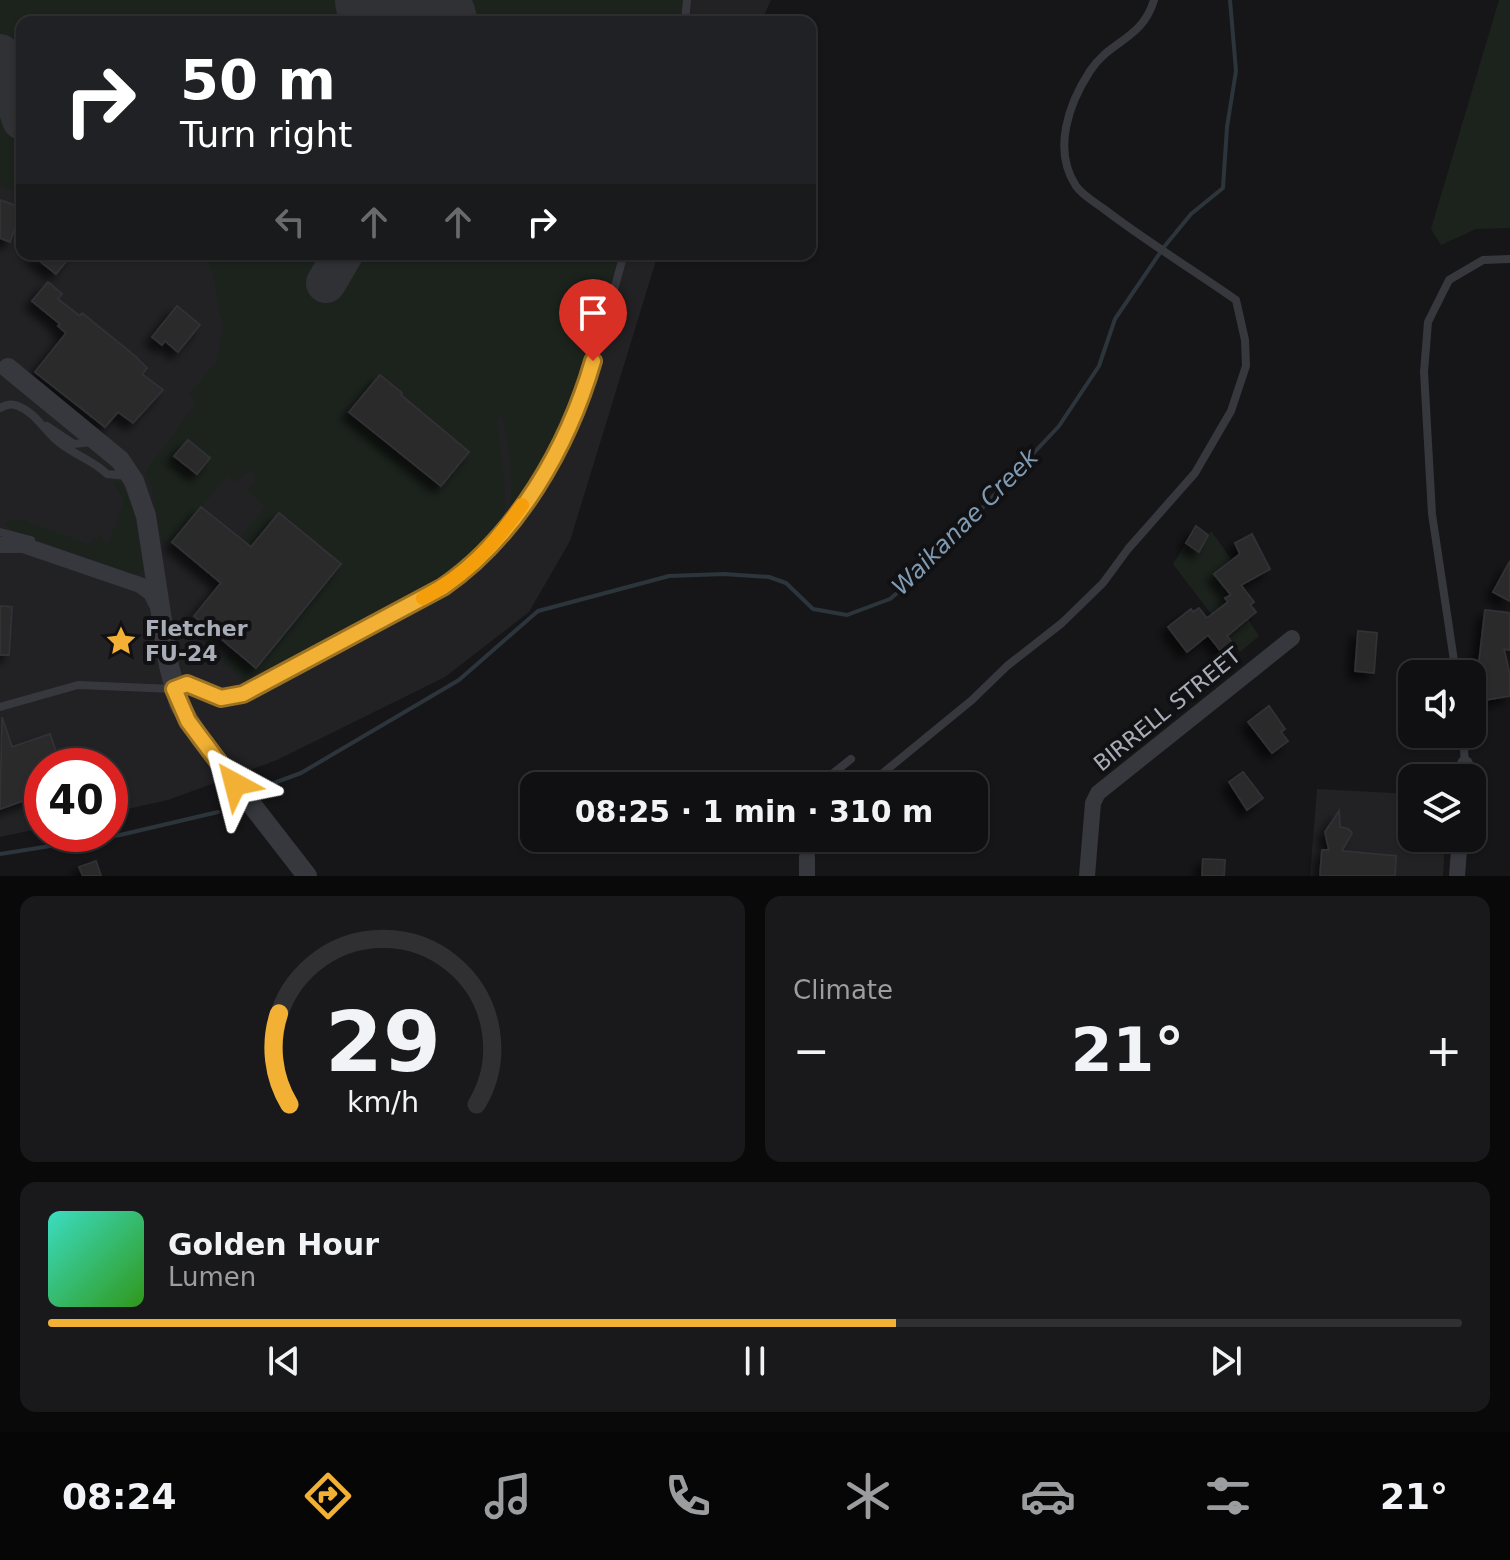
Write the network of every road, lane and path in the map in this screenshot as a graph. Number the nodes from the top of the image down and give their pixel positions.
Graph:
1 (1154, 0) edge
2 (1510, 259) edge
3 (622, 260) edge
4 (4, 365) edge
5 (0, 408) edge
6 (43, 424) junction
7 (101, 444) junction
8 (134, 481) junction
9 (0, 532) edge
10 (0, 545) edge
11 (79, 562) junction
12 (163, 626) junction
13 (1292, 638) dead end
14 (1454, 660) edge
15 (174, 689) junction
16 (0, 707) edge
17 (851, 759) dead end
18 (835, 772) edge
19 (884, 772) edge
20 (806, 852) edge
21 (1459, 852) edge
22 (807, 857) joint
23 (307, 876) edge
24 (807, 876) edge
25 (1087, 876) edge
26 (1457, 876) edge

1 - 19 lane
2 - 14 lane
3 - 15 lane
4 - 7 street
5 - 6 lane
6 - 7 lane
6 - 8 lane
7 - 8 street
8 - 12 street
9 - 11 lane
10 - 11 street
11 - 12 street
12 - 15 street
13 - 25 street, BIRRELL STREET
15 - 16 lane
15 - 23 street
17 - 18 lane
20 - 22 lane
21 - 26 street
22 - 24 street

